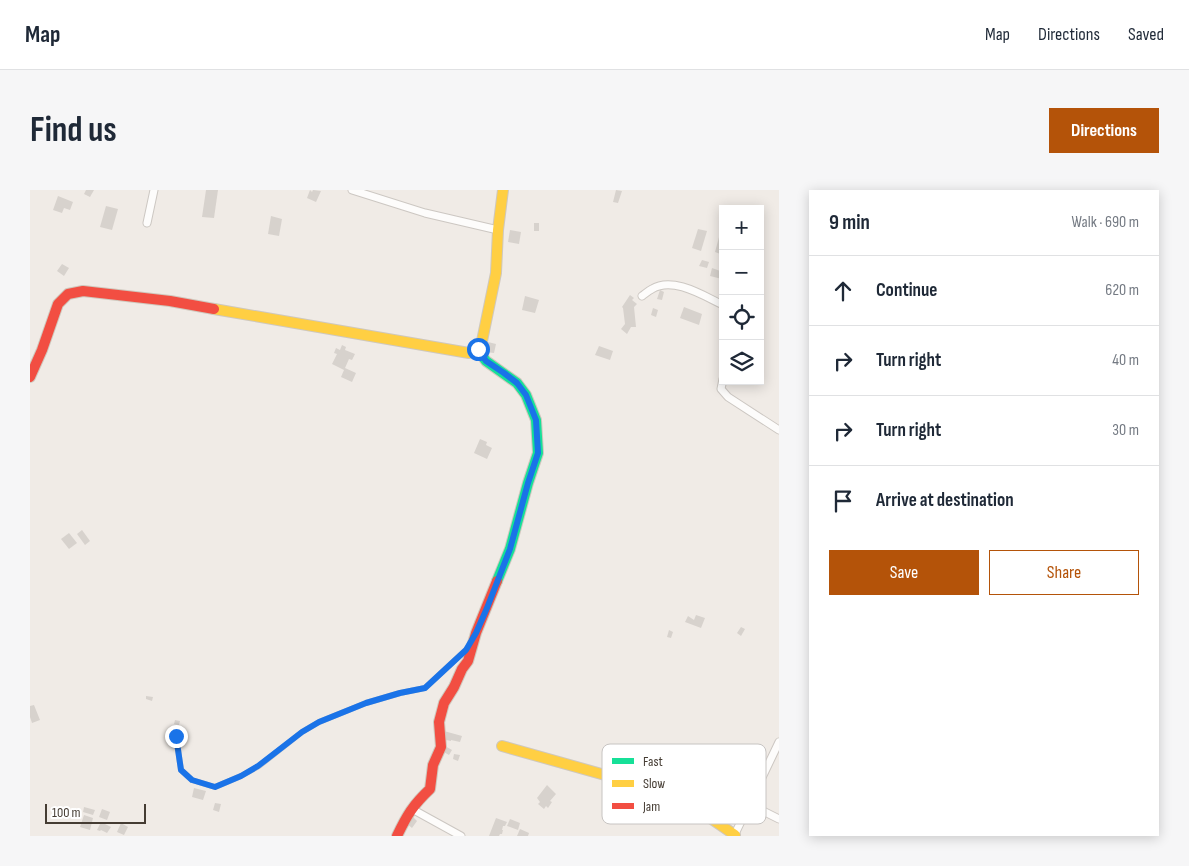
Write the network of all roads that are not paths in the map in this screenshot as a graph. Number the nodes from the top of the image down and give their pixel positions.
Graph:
1 (154, 190) edge
2 (352, 190) edge
3 (503, 190) edge
4 (147, 223) dead end
5 (498, 230) junction
6 (642, 296) dead end
7 (719, 303) edge
8 (478, 349) junction
9 (30, 377) edge
10 (722, 385) edge
11 (779, 430) edge
12 (476, 633) junction
13 (177, 731) dead end
14 (779, 742) edge
15 (502, 746) dead end
16 (766, 770) edge
17 (602, 774) edge
18 (412, 809) junction
19 (766, 812) edge
20 (779, 819) edge
21 (719, 824) edge
22 (734, 835) edge
23 (397, 836) edge
24 (461, 836) edge

1 - 4 street
2 - 5 street
3 - 5 street
5 - 8 street
6 - 7 street
8 - 9 street
8 - 12 street
10 - 11 street
12 - 13 lane
12 - 18 street
14 - 16 street
15 - 17 street
18 - 23 street
18 - 24 street
19 - 20 street
21 - 22 street

